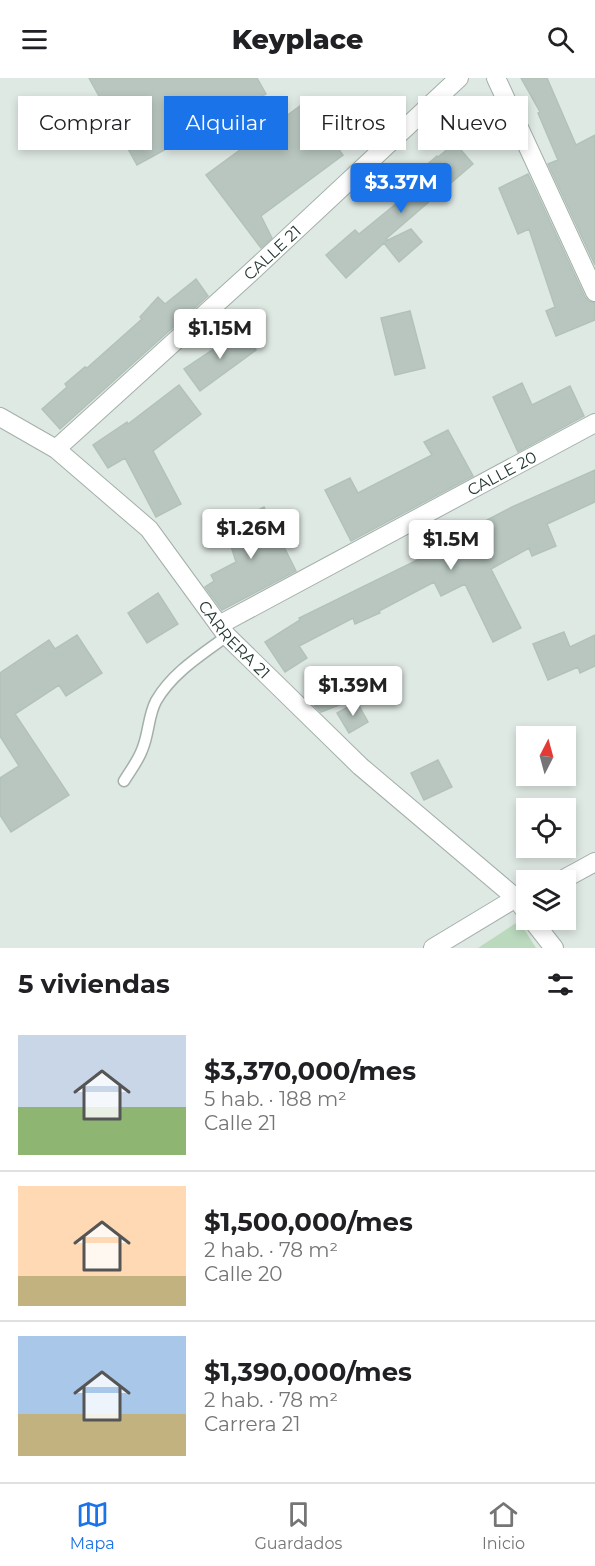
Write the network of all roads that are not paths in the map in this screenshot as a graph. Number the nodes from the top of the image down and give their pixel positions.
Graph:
1 (459, 78) edge
2 (496, 78) edge
3 (595, 292) edge
4 (0, 417) edge
5 (595, 424) edge
6 (56, 449) junction
7 (223, 631) junction
8 (123, 782) dead end
9 (595, 862) edge
10 (576, 872) edge
11 (516, 896) edge
12 (516, 906) edge
13 (540, 930) edge
14 (433, 948) edge
15 (554, 948) edge

1 - 6 street, CALLE 21
2 - 3 street
4 - 6 street, CARRERA 21
5 - 7 street, CALLE 20
6 - 7 street, CARRERA 21
7 - 8 lane
7 - 11 street, CARRERA 21
9 - 10 street
12 - 14 street
13 - 15 street

